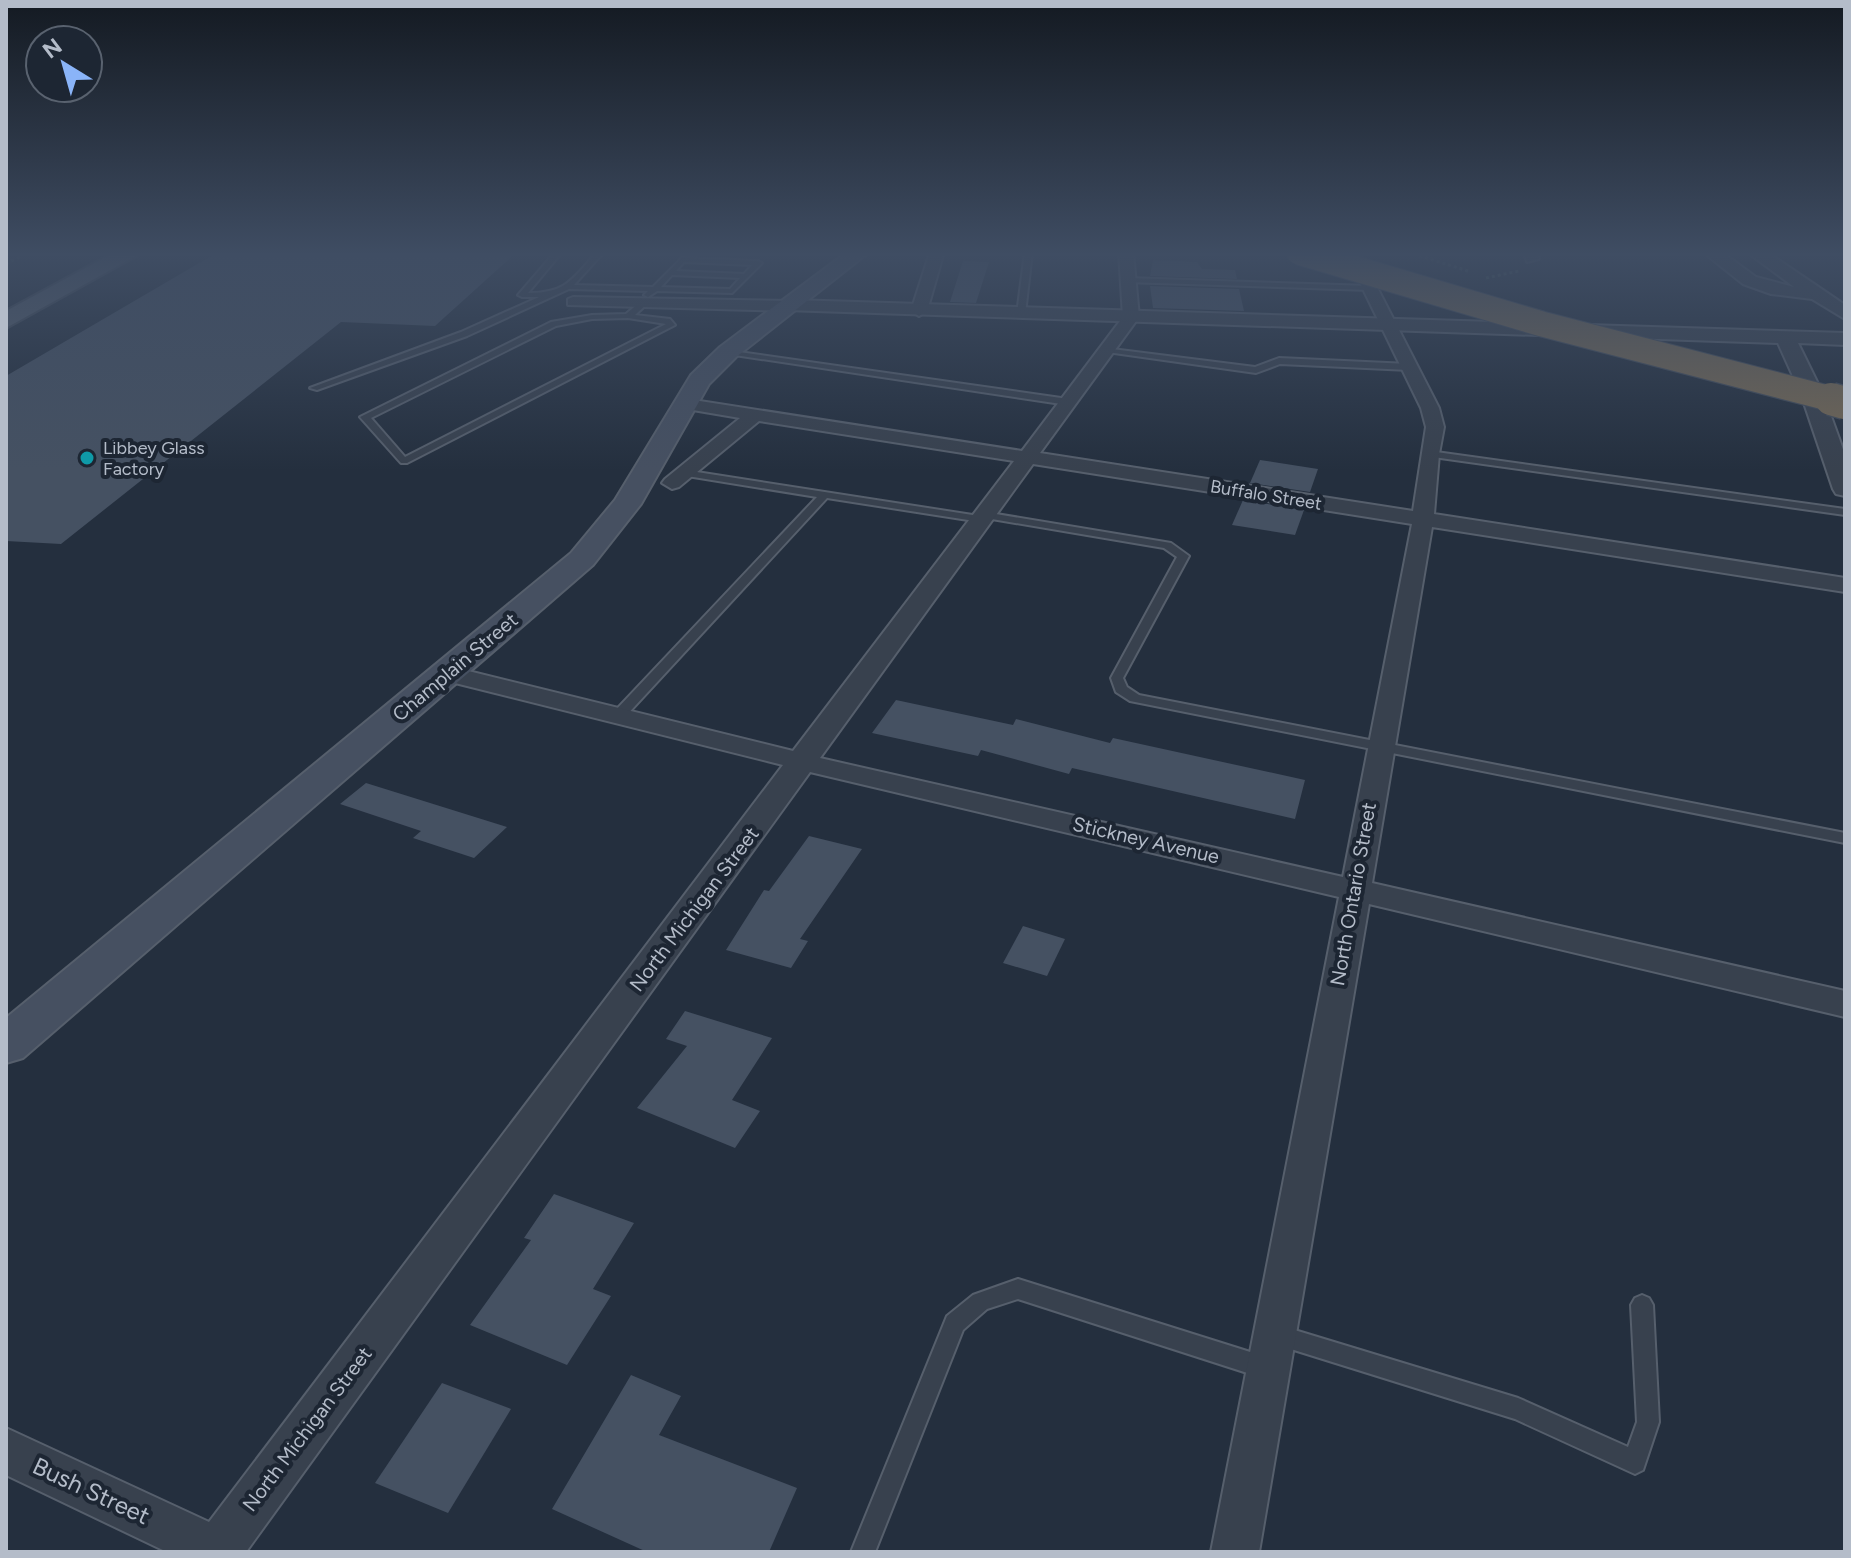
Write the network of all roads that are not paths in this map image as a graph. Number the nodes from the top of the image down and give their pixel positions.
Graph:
1 (486, 325) edge
2 (553, 325) edge
3 (671, 325) edge
4 (766, 325) edge
5 (1125, 325) edge
6 (1352, 325) edge
7 (1546, 325) edge
8 (1643, 325) edge
9 (1389, 326) junction
10 (1786, 339) junction
11 (1845, 339) edge
12 (1107, 350) junction
13 (728, 352) junction
14 (1409, 367) junction
15 (1829, 373) dead end
16 (314, 388) dead end
17 (1068, 402) junction
18 (1845, 403) edge
19 (687, 404) junction
20 (755, 415) junction
21 (1429, 454) junction
22 (1026, 457) junction
23 (678, 478) joint
24 (1844, 484) edge
25 (824, 495) junction
26 (1845, 512) edge
27 (982, 517) junction
28 (1423, 519) junction
29 (1845, 585) edge
30 (448, 674) junction
31 (618, 716) junction
32 (1381, 745) junction
33 (803, 762) junction
34 (1845, 838) edge
35 (1354, 888) junction
36 (1845, 1004) edge
37 (6, 1045) edge
38 (1642, 1305) dead end
39 (1274, 1334) junction
40 (1268, 1368) junction
41 (6, 1451) edge
42 (217, 1551) edge
43 (863, 1552) edge
44 (1235, 1552) edge

1 - 16 lane
2 - 3 lane
4 - 13 main road, Champlain Street
5 - 12 street, North Michigan Street
6 - 9 street
7 - 18 highway, bridge
8 - 15 highway
9 - 10 street
9 - 14 street, North Ontario Street
10 - 11 street
10 - 24 street
12 - 14 lane
12 - 17 street, North Michigan Street
13 - 17 lane
13 - 19 main road, Champlain Street
14 - 21 street, North Ontario Street
17 - 22 street, North Michigan Street
19 - 20 street, Buffalo Street
19 - 30 main road, Champlain Street
20 - 22 street, Buffalo Street
20 - 23 street
21 - 26 lane
21 - 28 street, North Ontario Street
22 - 27 street, North Michigan Street
22 - 28 street, Buffalo Street
23 - 25 lane
25 - 27 lane
25 - 31 lane
27 - 32 lane
27 - 33 street, North Michigan Street
28 - 29 street, Buffalo Street
28 - 32 street, North Ontario Street
30 - 31 street, Stickney Avenue
30 - 37 main road, Champlain Street
31 - 33 street, Stickney Avenue
32 - 34 lane
32 - 35 street, North Ontario Street
33 - 35 street, Stickney Avenue
33 - 42 street, North Michigan Street
35 - 36 street, Stickney Avenue
35 - 39 street, North Ontario Street
38 - 39 lane
39 - 40 street, North Ontario Street
40 - 43 lane
40 - 44 street, North Ontario Street
41 - 42 street, Bush Street

